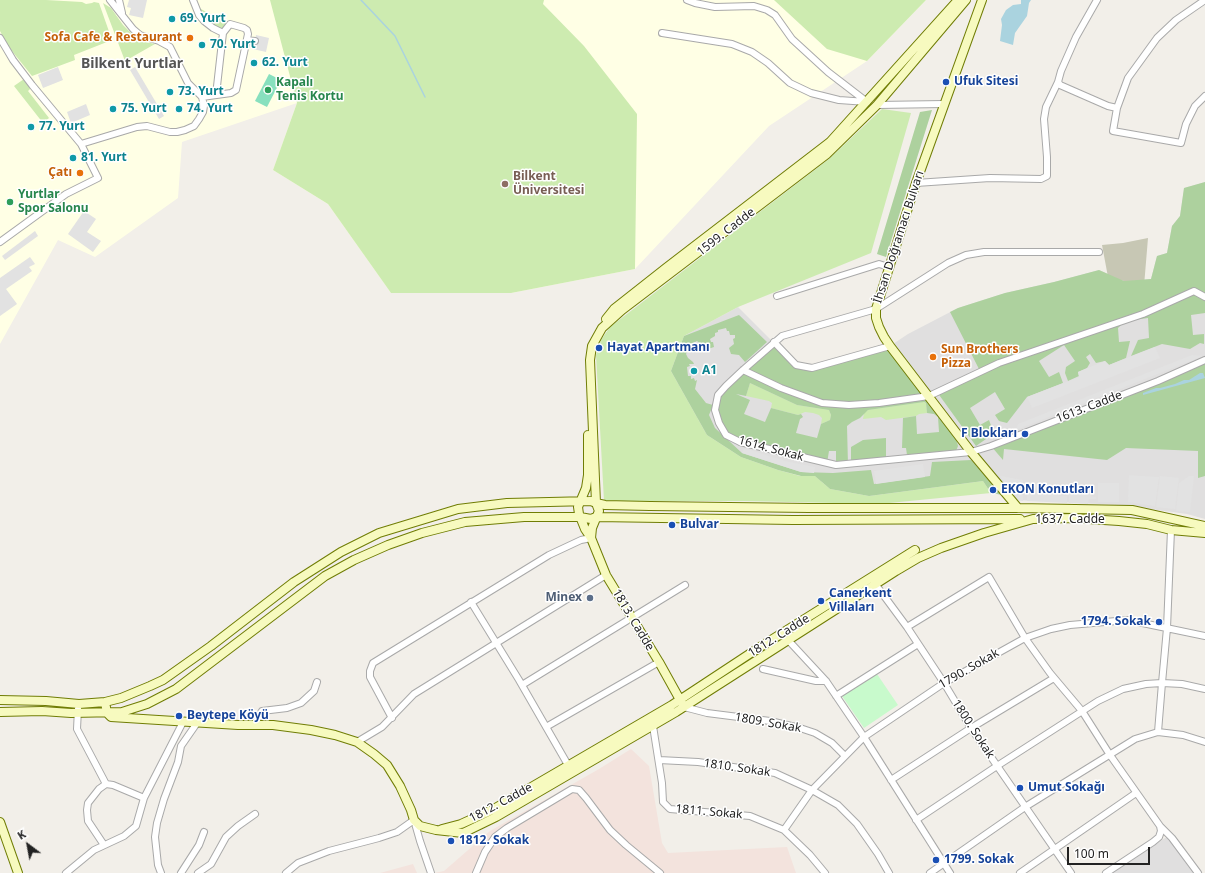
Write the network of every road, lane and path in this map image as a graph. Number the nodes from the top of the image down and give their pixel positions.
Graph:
1 (110, 0) edge
2 (118, 0) edge
3 (687, 0) edge
4 (958, 0) edge
5 (966, 0) edge
6 (982, 0) edge
7 (1097, 0) edge
8 (1205, 0) edge
9 (194, 1) edge
10 (124, 18) junction
11 (222, 32) junction
12 (662, 33) dead end
13 (0, 38) edge
14 (246, 40) junction
15 (255, 41) dead end
16 (1058, 82) junction
17 (216, 95) junction
18 (1205, 96) edge
19 (202, 97) junction
20 (867, 102) junction
21 (944, 104) junction
22 (877, 105) junction
23 (1117, 108) junction
24 (81, 144) junction
25 (916, 183) junction
26 (0, 242) edge
27 (1100, 252) dead end
28 (889, 267) junction
29 (777, 296) dead end
30 (1205, 297) edge
31 (876, 309) junction
32 (774, 342) junction
33 (890, 346) junction
34 (1205, 360) edge
35 (743, 370) junction
36 (929, 396) junction
37 (972, 452) junction
38 (580, 502) junction
39 (596, 504) junction
40 (1018, 508) junction
41 (580, 517) junction
42 (596, 518) junction
43 (1033, 519) junction
44 (1205, 526) edge
45 (1171, 530) junction
46 (1205, 533) edge
47 (591, 538) junction
48 (915, 550) dead end
49 (606, 575) junction
50 (871, 577) junction
51 (685, 584) dead end
52 (876, 585) junction
53 (471, 602) junction
54 (632, 618) junction
55 (907, 627) junction
56 (1167, 628) junction
57 (1205, 636) edge
58 (1025, 638) junction
59 (788, 640) junction
60 (496, 643) junction
61 (918, 644) junction
62 (659, 662) junction
63 (763, 669) dead end
64 (1054, 678) junction
65 (826, 681) junction
66 (318, 682) dead end
67 (944, 683) junction
68 (1162, 683) junction
69 (522, 685) junction
70 (1205, 689) edge
71 (836, 696) junction
72 (0, 700) edge
73 (105, 702) junction
74 (682, 703) junction
75 (79, 704) junction
76 (1082, 711) junction
77 (0, 712) edge
78 (78, 713) junction
79 (107, 713) junction
80 (392, 718) junction
81 (183, 722) junction
82 (197, 723) junction
83 (254, 725) junction
84 (653, 726) junction
85 (546, 727) junction
86 (972, 728) junction
87 (1158, 732) junction
88 (864, 737) junction
89 (357, 742) junction
90 (1205, 742) edge
91 (1110, 755) junction
92 (845, 756) junction
93 (659, 760) junction
94 (568, 765) junction
95 (997, 766) junction
96 (890, 780) junction
97 (106, 784) junction
98 (812, 790) junction
99 (1136, 794) junction
100 (144, 798) junction
101 (1025, 807) junction
102 (255, 814) dead end
103 (414, 820) junction
104 (916, 820) junction
105 (0, 822) edge
106 (1160, 826) junction
107 (436, 830) junction
108 (784, 830) junction
109 (204, 832) dead end
110 (104, 846) junction
111 (1055, 850) junction
112 (944, 864) junction
113 (18, 873) edge
114 (66, 873) edge
115 (161, 873) edge
116 (181, 873) edge
117 (198, 873) edge
118 (286, 873) edge
119 (431, 873) edge
120 (476, 873) edge
121 (660, 873) edge
122 (825, 873) edge
123 (889, 873) edge
124 (930, 873) edge
125 (950, 873) edge
126 (1020, 873) edge
127 (1071, 873) edge
128 (1106, 873) edge
129 (1198, 873) edge

1 - 10 street
2 - 10 street
3 - 20 street
4 - 20 street, 1599. Cadde
5 - 22 street, 1599. Cadde
6 - 21 street, İhsan Doğramacı Bulvarı
7 - 16 street
8 - 23 street
9 - 11 street
10 - 19 street
11 - 14 street
11 - 17 street
12 - 20 street
13 - 24 street
14 - 15 street
14 - 17 street
16 - 23 street
16 - 25 street
17 - 19 street
18 - 23 street
19 - 24 street
20 - 22 street
20 - 38 street, 1599. Cadde
21 - 22 street
21 - 25 street, İhsan Doğramacı Bulvarı
22 - 39 street, 1599. Cadde
24 - 26 street
25 - 28 street, İhsan Doğramacı Bulvarı
27 - 31 street, 1614. Sokak
28 - 29 street
28 - 31 street, İhsan Doğramacı Bulvarı
30 - 36 street
31 - 32 street, 1614. Sokak
31 - 33 street, İhsan Doğramacı Bulvarı
32 - 33 street
32 - 35 street, 1614. Sokak
33 - 36 street, İhsan Doğramacı Bulvarı
34 - 37 street, 1613. Cadde
35 - 36 street
35 - 37 street, 1614. Sokak
36 - 37 street, İhsan Doğramacı Bulvarı
37 - 40 street, İhsan Doğramacı Bulvarı
38 - 39 street
38 - 41 street
38 - 73 street
39 - 40 street, 1637. Cadde
39 - 42 street
40 - 44 street, 1637. Cadde
41 - 42 street
41 - 47 street, 1813. Cadde
41 - 79 street
42 - 43 street
42 - 47 street
43 - 45 street, 1637. Cadde
43 - 52 street, 1637. Cadde
45 - 46 street, 1637. Cadde
45 - 56 street
47 - 49 street, 1813. Cadde
47 - 53 street
48 - 50 street, 1812. Cadde
49 - 54 street, 1813. Cadde
49 - 60 street
50 - 52 street
50 - 74 street, 1812. Cadde
51 - 54 street
52 - 55 street, 1800. Sokak
52 - 59 street, 1812. Cadde
53 - 60 street
53 - 80 street
54 - 62 street, 1813. Cadde
54 - 69 street
55 - 58 street
55 - 61 street, 1800. Sokak
56 - 57 street, 1790. Sokak
56 - 58 street, 1790. Sokak
56 - 68 street
58 - 64 street
58 - 67 street, 1790. Sokak
59 - 65 street
59 - 74 street, 1812. Cadde
60 - 69 street
60 - 80 street
61 - 67 street, 1800. Sokak
61 - 71 street
62 - 74 street, 1813. Cadde
62 - 85 street
63 - 65 street
64 - 76 street
64 - 86 street
65 - 71 street
66 - 83 street
67 - 86 street, 1800. Sokak
67 - 88 street, 1790. Sokak
68 - 70 street
68 - 76 street
68 - 87 street
69 - 85 street
71 - 88 street
72 - 75 street
73 - 75 street
73 - 79 street
74 - 84 street, 1812. Cadde
74 - 92 street, 1809. Sokak
74 - 94 street, 1812. Cadde
75 - 78 street
76 - 91 street
76 - 95 street
77 - 78 street
78 - 79 street
78 - 97 street
79 - 81 street
80 - 89 street
81 - 82 street
81 - 100 street
82 - 83 street
82 - 115 street
83 - 89 street
84 - 93 street, 1811. Sokak
84 - 107 street, 1812. Cadde
85 - 94 street
86 - 95 street, 1800. Sokak
86 - 96 street
87 - 90 street
87 - 91 street
88 - 92 street, 1790. Sokak
88 - 96 street
89 - 103 street
91 - 99 street
91 - 101 street
92 - 98 street, 1790. Sokak
93 - 98 street, 1810. Sokak
93 - 108 street, 1811. Sokak
94 - 107 street, 1812. Cadde
95 - 101 street, 1800. Sokak
95 - 104 street
96 - 104 street
97 - 100 street
97 - 110 street
98 - 108 street, 1790. Sokak
98 - 123 street, 1810. Sokak
99 - 106 street
99 - 111 street
100 - 110 street
101 - 111 street, 1800. Sokak
101 - 112 street
102 - 117 street
103 - 107 street
103 - 118 street
103 - 119 street
104 - 112 street
105 - 113 street
106 - 128 street
106 - 129 street
108 - 122 street
109 - 116 street
110 - 114 street
111 - 126 street
111 - 127 street, 1800. Sokak
112 - 124 street
112 - 125 street
120 - 121 street

